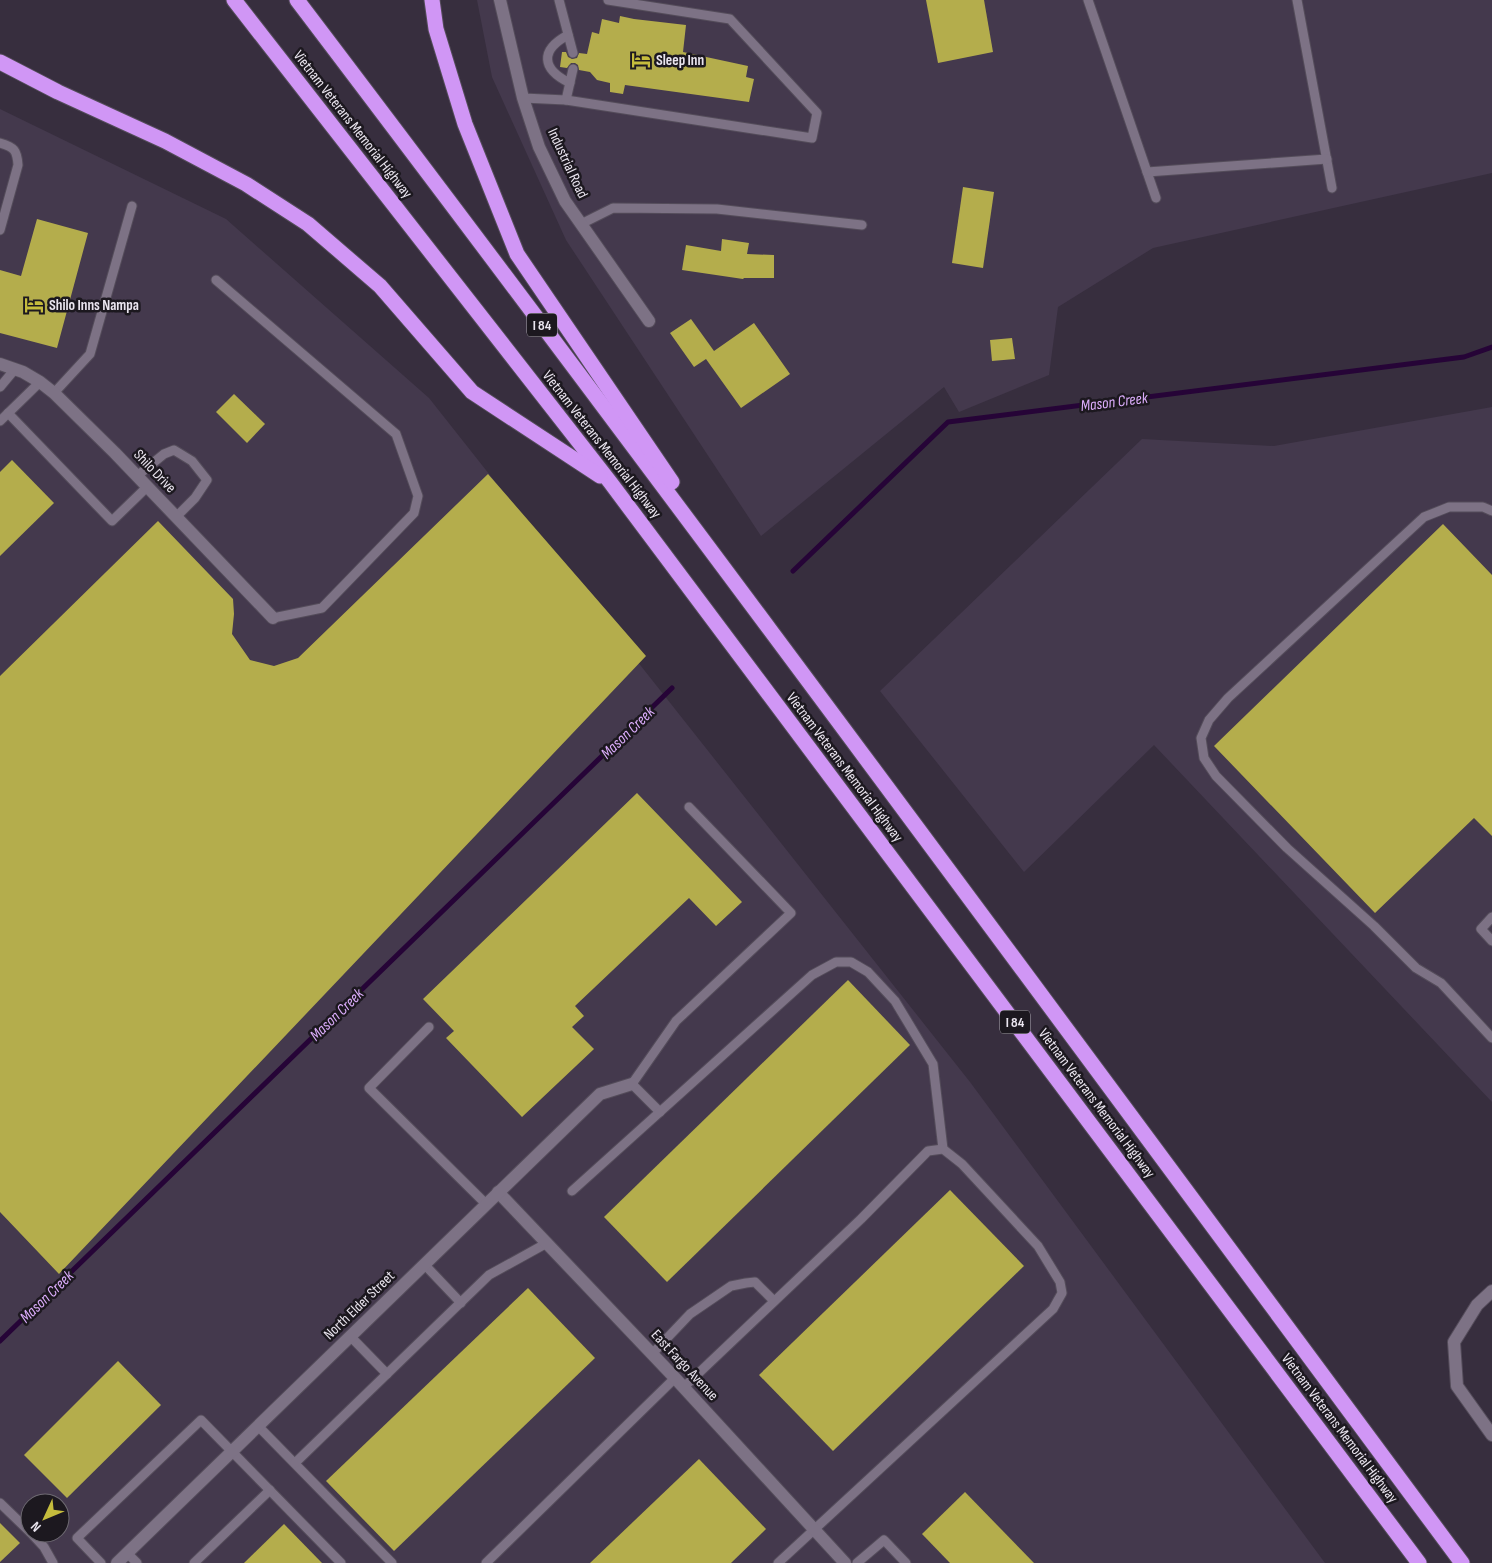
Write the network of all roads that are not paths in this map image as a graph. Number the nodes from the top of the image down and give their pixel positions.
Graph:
1 (234, 0) edge
2 (297, 0) edge
3 (432, 0) edge
4 (500, 0) edge
5 (559, 0) edge
6 (608, 0) edge
7 (1088, 0) edge
8 (1297, 0) edge
9 (568, 35) junction
10 (573, 53) dead end
11 (0, 62) edge
12 (573, 69) dead end
13 (570, 83) junction
14 (523, 98) junction
15 (566, 100) junction
16 (0, 143) edge
17 (1327, 159) junction
18 (1147, 172) junction
19 (1332, 188) dead end
20 (1156, 198) dead end
21 (132, 206) dead end
22 (581, 224) junction
23 (862, 226) dead end
24 (0, 230) edge
25 (216, 280) dead end
26 (649, 321) dead end
27 (0, 364) edge
28 (15, 369) junction
29 (40, 382) junction
30 (0, 388) edge
31 (54, 393) junction
32 (8, 413) junction
33 (0, 421) edge
34 (137, 476) junction
35 (610, 482) junction
36 (147, 487) junction
37 (1492, 511) edge
38 (176, 517) junction
39 (273, 618) joint
40 (786, 650) junction
41 (689, 807) dead end
42 (1492, 918) edge
43 (1492, 941) edge
44 (429, 1027) dead end
45 (1492, 1038) edge
46 (632, 1084) junction
47 (660, 1112) junction
48 (943, 1149) junction
49 (498, 1192) junction
50 (572, 1192) dead end
51 (486, 1204) junction
52 (547, 1243) junction
53 (424, 1264) junction
54 (1492, 1291) edge
55 (774, 1301) junction
56 (461, 1303) junction
57 (350, 1336) junction
58 (652, 1354) junction
59 (387, 1374) junction
60 (679, 1382) junction
61 (258, 1426) junction
62 (1492, 1435) edge
63 (232, 1452) junction
64 (295, 1463) junction
65 (270, 1490) junction
66 (0, 1503) edge
67 (20, 1523) edge
68 (814, 1529) junction
69 (41, 1543) edge
70 (127, 1553) junction
71 (51, 1562) edge
72 (101, 1563) edge
73 (117, 1563) edge
74 (137, 1563) edge
75 (194, 1563) edge
76 (341, 1563) edge
77 (392, 1563) edge
78 (486, 1563) edge
79 (778, 1563) edge
80 (845, 1563) edge
81 (857, 1563) edge
82 (906, 1563) edge
83 (1419, 1563) edge
84 (1462, 1563) edge

1 - 35 highway, Vietnam Veterans Memorial Highway / I 84
2 - 40 highway, Vietnam Veterans Memorial Highway / I 84
3 - 40 highway
4 - 14 street, Industrial Road
5 - 9 lane
6 - 15 lane
7 - 18 lane
8 - 17 lane
9 - 10 lane
9 - 13 lane
11 - 35 highway
12 - 13 lane
13 - 15 lane
14 - 15 lane
14 - 22 street, Industrial Road
16 - 24 lane
17 - 18 lane
17 - 19 lane
18 - 20 lane
21 - 31 lane
22 - 23 lane
22 - 26 street, Industrial Road
25 - 39 lane
27 - 28 street, Shilo Drive
28 - 29 street, Shilo Drive
28 - 30 lane
29 - 31 street, Shilo Drive
29 - 32 lane
31 - 34 street, Shilo Drive
32 - 33 lane
32 - 36 lane
34 - 36 street, Shilo Drive
34 - 38 lane
35 - 83 highway, Vietnam Veterans Memorial Highway / I 84
36 - 38 street, Shilo Drive
37 - 45 lane
38 - 39 street, Shilo Drive
40 - 84 highway, Vietnam Veterans Memorial Highway / I 84
41 - 46 lane
42 - 43 lane
44 - 51 lane
46 - 47 lane
46 - 49 street, North Elder Street
47 - 48 lane
47 - 50 lane
48 - 55 lane
48 - 68 lane
49 - 51 street, North Elder Street
49 - 52 street, East Fargo Avenue
51 - 53 street, North Elder Street
52 - 56 lane
52 - 58 street, East Fargo Avenue
53 - 56 lane
53 - 57 street, North Elder Street
54 - 62 street
55 - 58 lane
55 - 60 lane
56 - 59 lane
57 - 59 lane
57 - 61 street, North Elder Street
58 - 60 street, East Fargo Avenue
59 - 64 lane
60 - 68 street, East Fargo Avenue
60 - 78 lane
61 - 63 street, North Elder Street
61 - 64 lane
63 - 65 lane
63 - 70 street, North Elder Street
63 - 72 lane
64 - 77 lane
65 - 75 lane
65 - 76 lane
66 - 67 lane
68 - 79 lane
68 - 80 street, East Fargo Avenue
69 - 71 lane
70 - 73 street, North Elder Street
70 - 74 lane
81 - 82 lane

